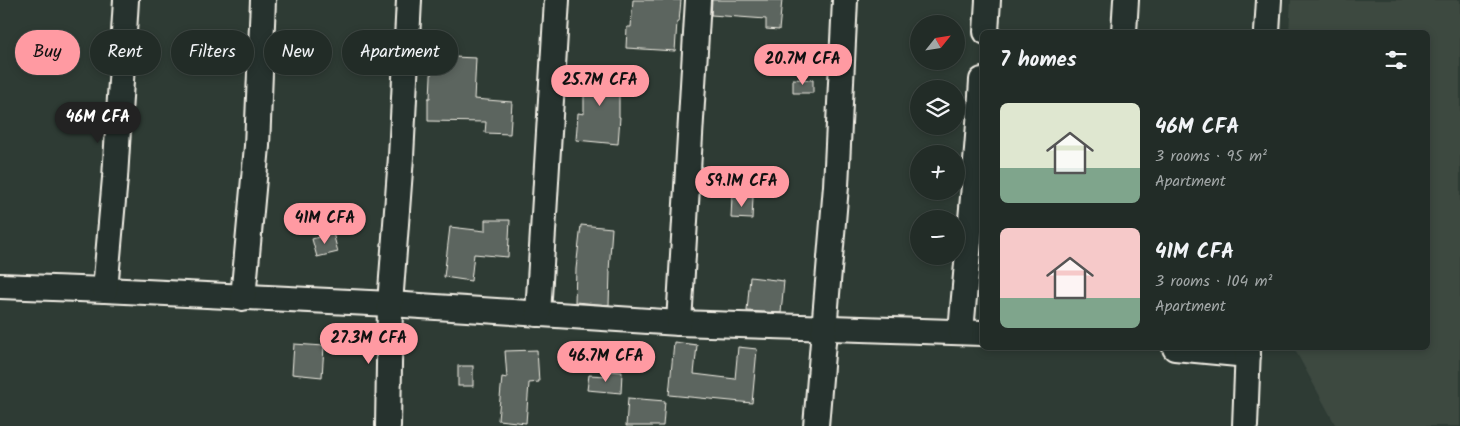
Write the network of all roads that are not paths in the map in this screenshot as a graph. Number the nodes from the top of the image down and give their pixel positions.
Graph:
1 (126, 0) edge
2 (263, 0) edge
3 (409, 0) edge
4 (558, 0) edge
5 (698, 0) edge
6 (845, 0) edge
7 (988, 0) edge
8 (1126, 0) edge
9 (1269, 0) edge
10 (986, 30) edge
11 (1124, 30) edge
12 (1267, 30) edge
13 (980, 122) edge
14 (0, 286) edge
15 (105, 290) junction
16 (243, 298) junction
17 (390, 304) junction
18 (538, 314) junction
19 (679, 324) junction
20 (825, 328) junction
21 (972, 332) edge
22 (1223, 350) edge
23 (1248, 351) edge
24 (388, 426) edge
25 (816, 426) edge
26 (1244, 426) edge

1 - 15 street
2 - 16 street
3 - 17 street
4 - 18 street
5 - 19 street
6 - 20 street
7 - 10 street
8 - 11 street
9 - 12 street
13 - 21 street
14 - 15 street
15 - 16 street
16 - 17 street
17 - 18 street
17 - 24 street
18 - 19 street
19 - 20 street
20 - 21 street
20 - 25 street
22 - 23 street
23 - 26 street

